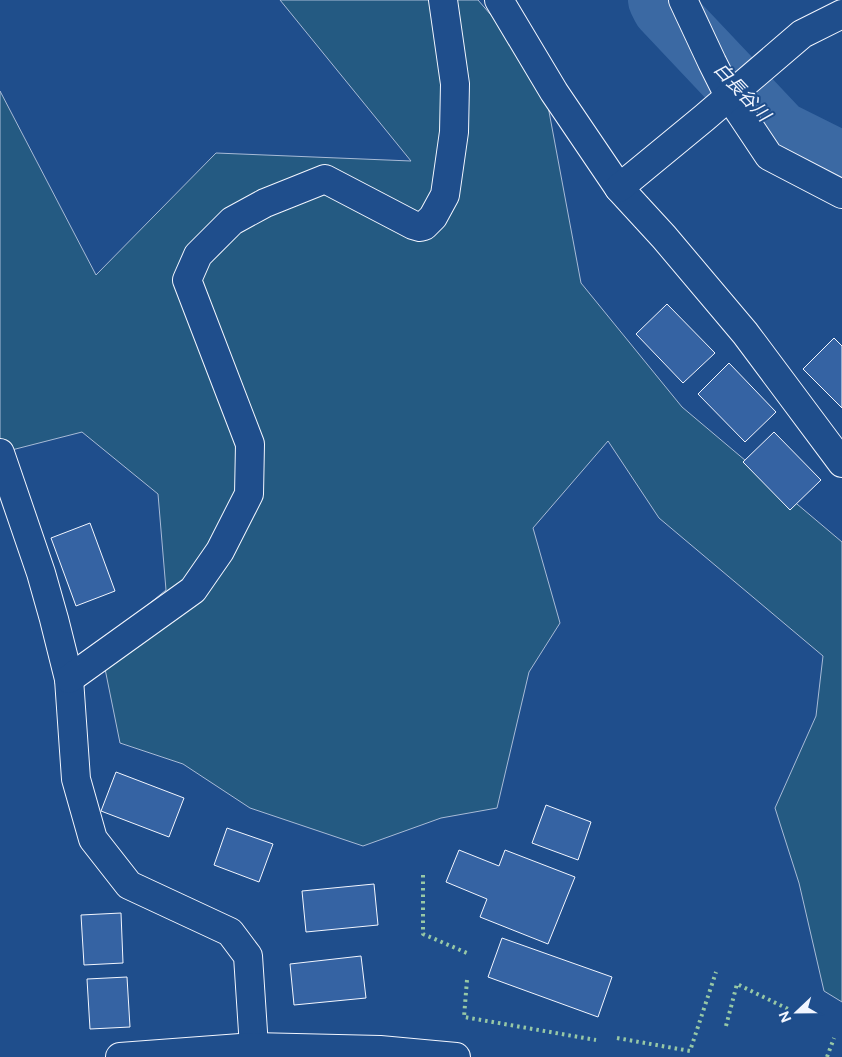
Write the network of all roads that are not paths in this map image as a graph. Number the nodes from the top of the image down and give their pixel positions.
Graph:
1 (443, 0) edge
2 (499, 0) edge
3 (683, 0) edge
4 (842, 14) edge
5 (729, 96) junction
6 (619, 188) junction
7 (842, 194) edge
8 (0, 453) edge
9 (842, 463) edge
10 (69, 679) junction
11 (254, 1047) junction
12 (120, 1057) edge
13 (456, 1057) edge

1 - 10 street
2 - 6 street
3 - 5 street
4 - 5 street
5 - 6 street
5 - 7 street
6 - 9 street
8 - 10 street
10 - 11 street
11 - 12 street
11 - 13 street

